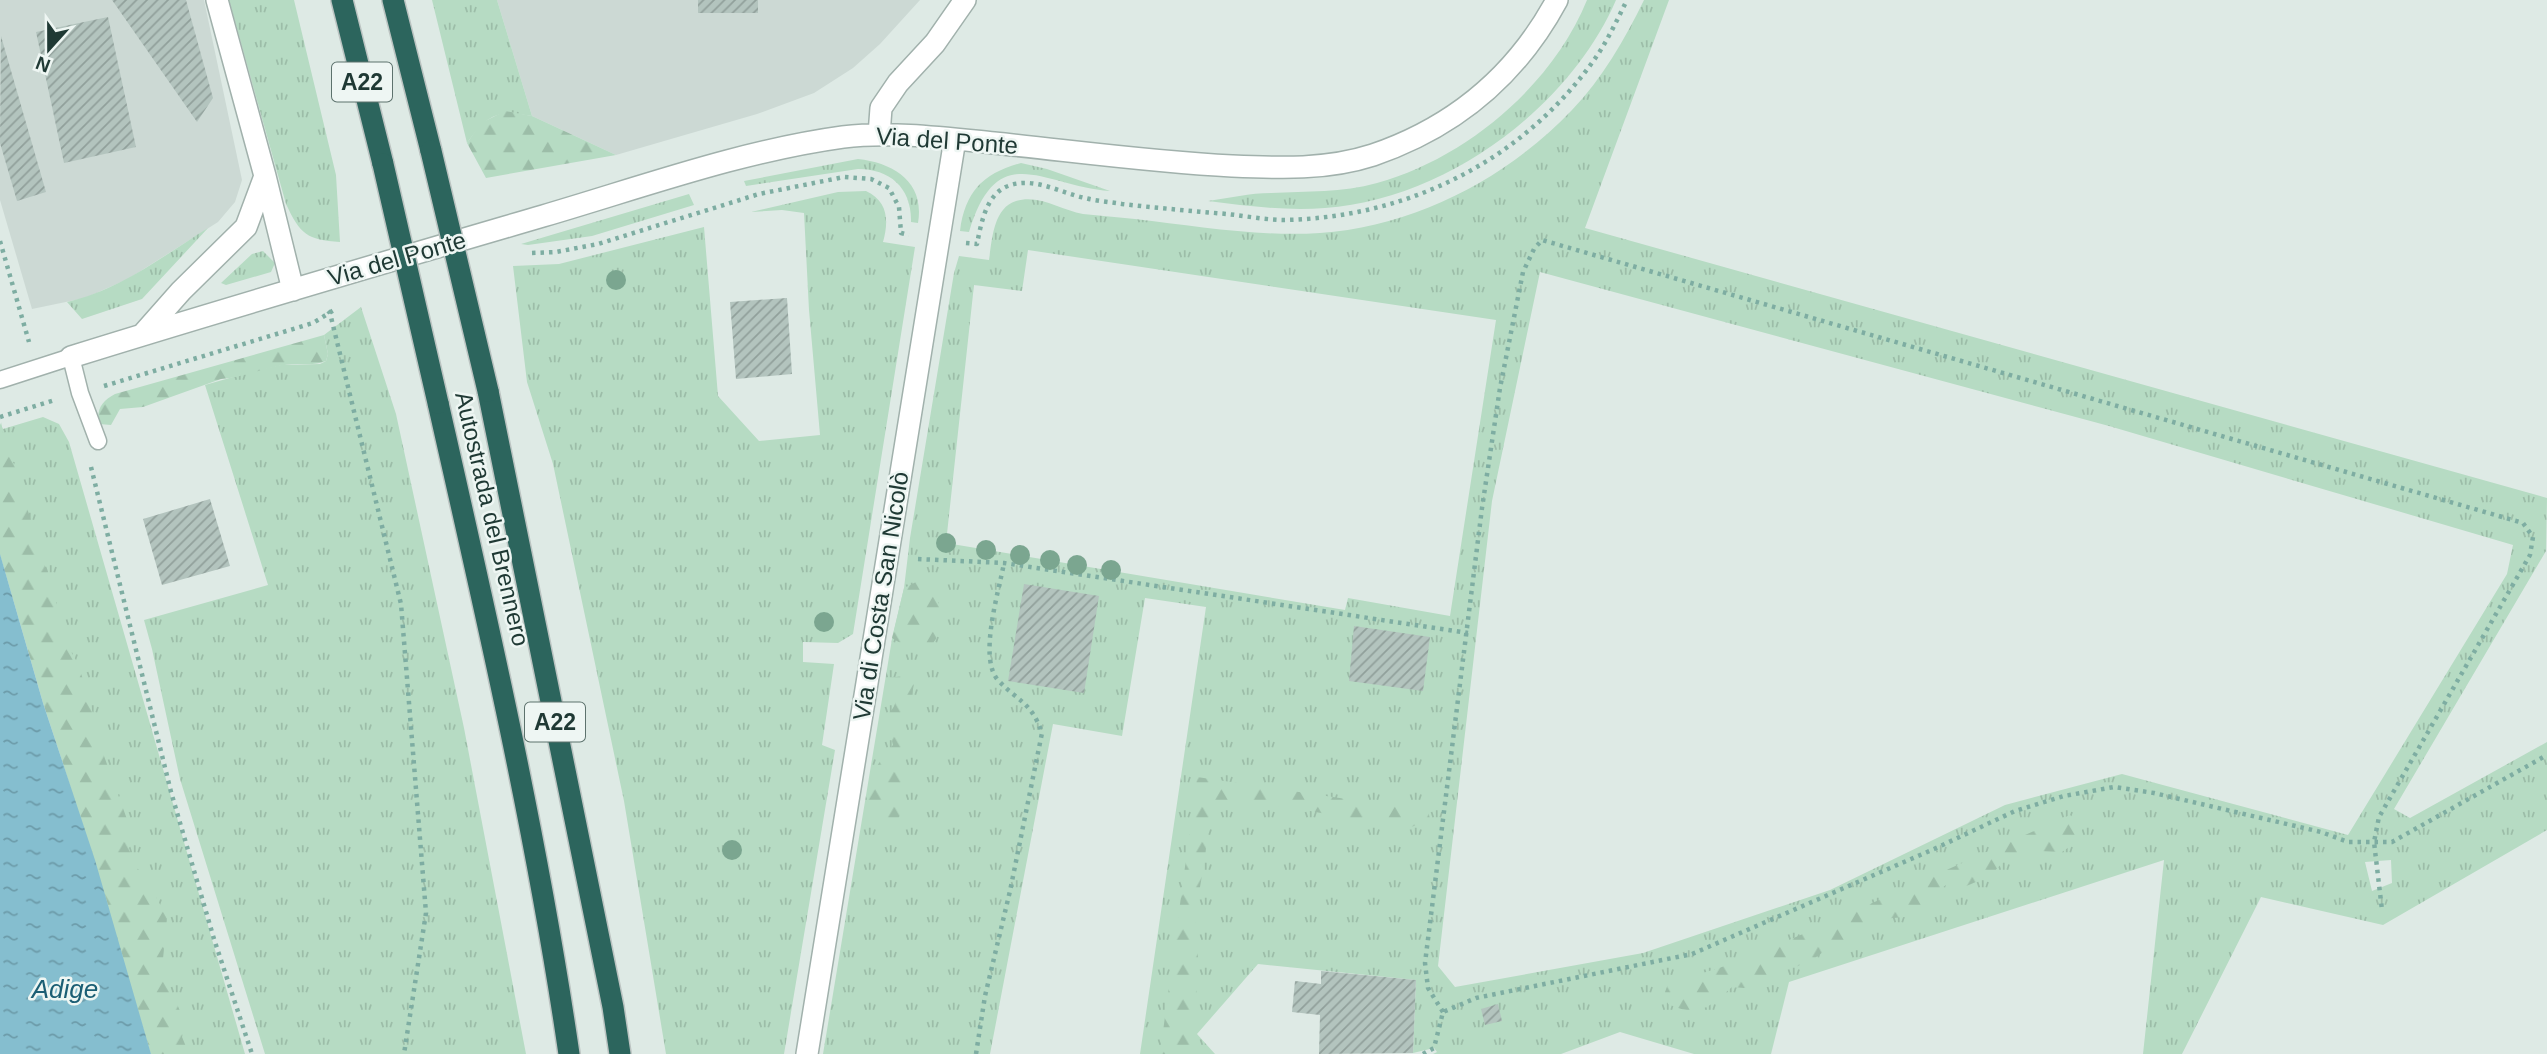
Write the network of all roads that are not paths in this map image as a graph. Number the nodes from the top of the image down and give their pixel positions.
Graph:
1 (216, 0) edge
2 (342, 0) edge
3 (393, 0) edge
4 (965, 0) edge
5 (1557, 0) edge
6 (879, 135) junction
7 (955, 139) junction
8 (265, 176) junction
9 (293, 290) junction
10 (143, 334) junction
11 (71, 356) junction
12 (0, 380) edge
13 (98, 441) dead end
14 (569, 1054) edge
15 (620, 1054) edge
16 (807, 1054) edge

1 - 8 street
2 - 14 highway, Autostrada del Brennero / A22, bridge
3 - 15 highway, Autostrada del Brennero / A22, bridge
4 - 6 street
5 - 7 street, Via del Ponte
6 - 7 street, Via del Ponte
6 - 9 street, Via del Ponte
7 - 16 street, Via di Costa San Nicolò
8 - 9 street
8 - 10 street
9 - 10 street, Via del Ponte
10 - 11 street, Via del Ponte
11 - 12 lane
11 - 13 lane

